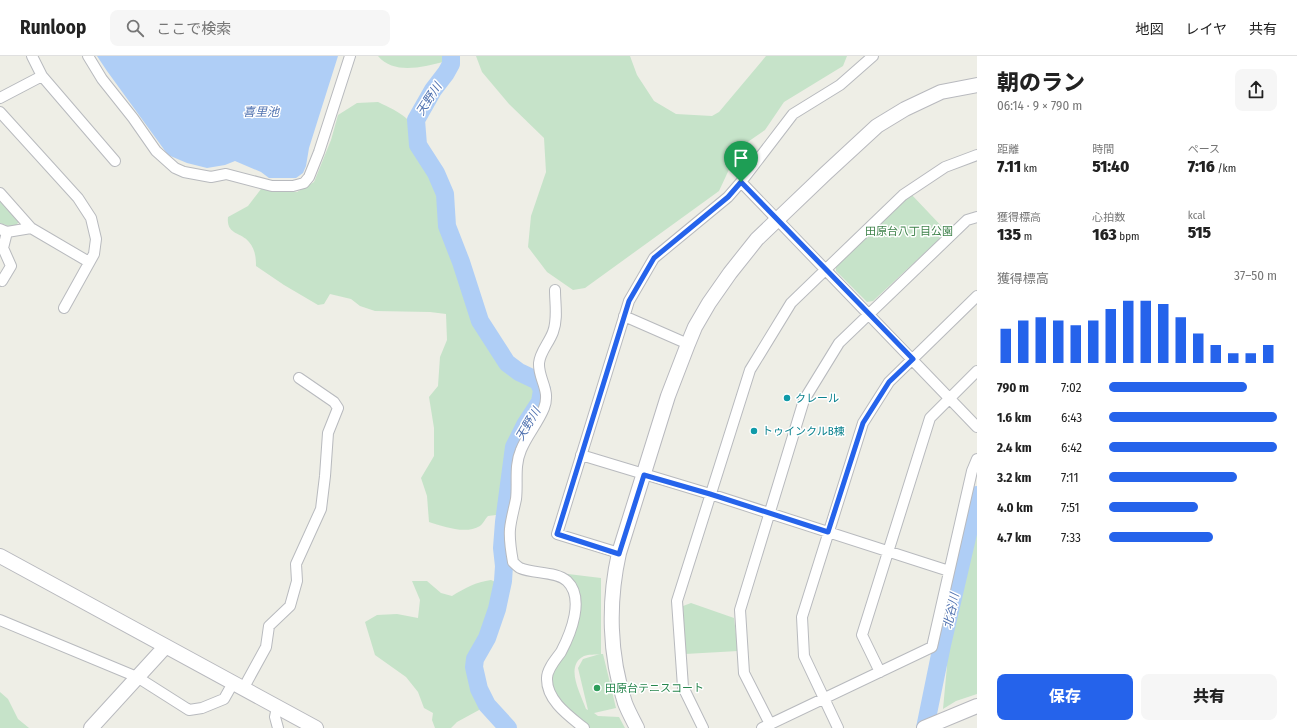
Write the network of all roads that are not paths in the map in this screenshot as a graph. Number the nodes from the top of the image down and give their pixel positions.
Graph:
1 (32, 56) edge
2 (88, 56) edge
3 (350, 56) edge
4 (873, 56) edge
5 (42, 76) junction
6 (977, 84) edge
7 (0, 98) edge
8 (0, 112) edge
9 (977, 155) edge
10 (115, 161) dead end
11 (741, 182) junction
12 (0, 193) edge
13 (977, 217) edge
14 (778, 220) junction
15 (31, 228) junction
16 (3, 231) edge
17 (88, 262) junction
18 (825, 270) junction
19 (0, 280) edge
20 (555, 290) dead end
21 (977, 296) edge
22 (64, 308) dead end
23 (869, 314) junction
24 (624, 316) junction
25 (688, 344) junction
26 (913, 359) junction
27 (977, 371) edge
28 (299, 378) dead end
29 (949, 398) junction
30 (977, 427) edge
31 (581, 456) junction
32 (977, 459) edge
33 (644, 475) junction
34 (710, 494) junction
35 (770, 514) junction
36 (828, 532) junction
37 (889, 551) junction
38 (619, 554) junction
39 (0, 556) edge
40 (949, 571) junction
41 (0, 620) edge
42 (165, 647) junction
43 (880, 672) junction
44 (137, 677) junction
45 (238, 686) junction
46 (824, 699) junction
47 (977, 706) edge
48 (278, 707) junction
49 (766, 726) edge
50 (91, 728) edge
51 (278, 728) edge
52 (316, 728) edge
53 (584, 728) edge
54 (636, 728) edge
55 (703, 728) edge
56 (838, 728) edge
57 (924, 728) edge

1 - 5 street
2 - 3 street
4 - 11 street
5 - 7 street
5 - 10 street
6 - 14 street
8 - 17 street
9 - 18 street
11 - 14 street
11 - 24 street
12 - 15 street
13 - 23 street
14 - 18 street
14 - 25 street
15 - 16 street
15 - 17 street
16 - 19 street
17 - 22 street
18 - 23 street
18 - 34 street
20 - 53 street
21 - 26 street
23 - 26 street
23 - 35 street
24 - 25 street
24 - 31 street
25 - 33 street
26 - 29 street
26 - 36 street
27 - 29 street
28 - 45 street
29 - 30 street
29 - 37 street
31 - 33 street
31 - 38 street
32 - 40 street
33 - 34 street
33 - 38 street
34 - 35 street
34 - 55 street
35 - 36 street
35 - 49 street
36 - 37 street
36 - 46 street
37 - 40 street
37 - 43 street
38 - 54 street
39 - 42 street
40 - 43 street
41 - 44 street
42 - 44 street
42 - 45 street
43 - 46 street
44 - 45 street
44 - 50 street
45 - 48 street
46 - 49 street
46 - 56 street
47 - 57 street
48 - 51 street
48 - 52 street

